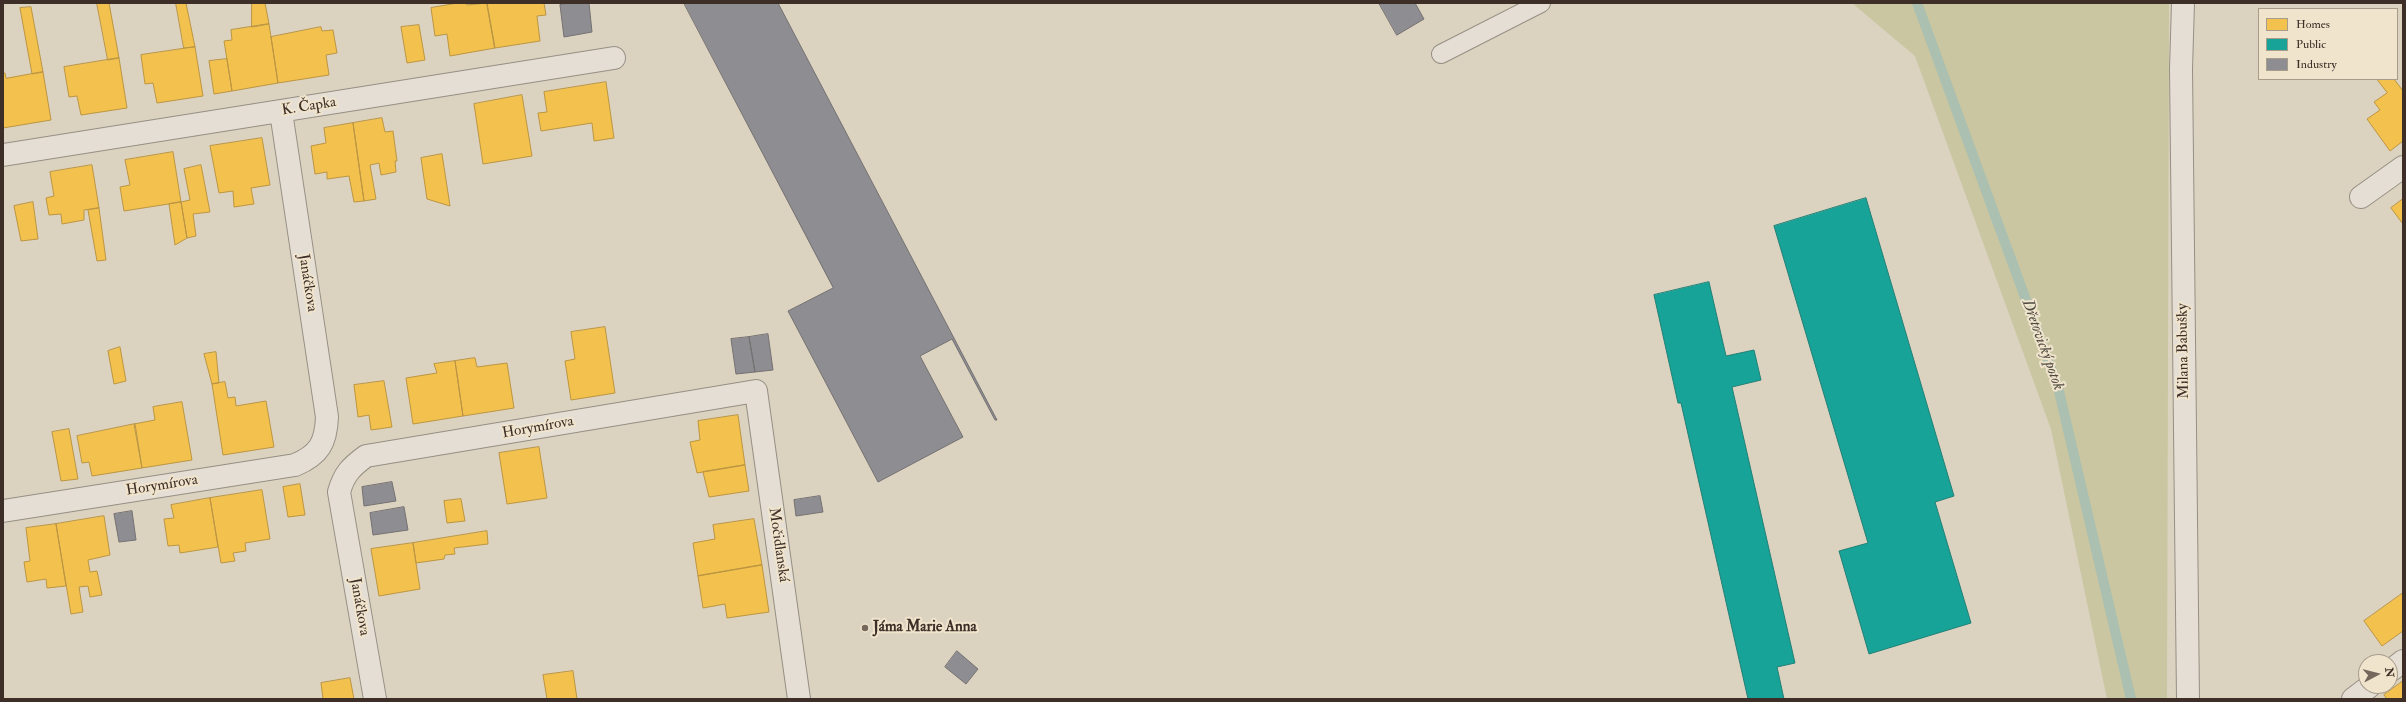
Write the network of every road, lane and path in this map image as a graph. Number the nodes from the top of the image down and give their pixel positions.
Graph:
1 (1541, 3) edge
2 (2183, 3) edge
3 (1441, 54) dead end
4 (614, 58) dead end
5 (281, 112) junction
6 (3, 155) edge
7 (2403, 167) edge
8 (2361, 198) dead end
9 (756, 391) joint
10 (317, 452) joint
11 (340, 492) joint
12 (3, 511) edge
13 (375, 699) edge
14 (799, 699) edge
15 (2188, 699) edge

1 - 3 lane
2 - 15 street, Milana Babušky
4 - 5 street, K. Čapka
5 - 6 street, K. Čapka
5 - 10 street, Janáčkova
7 - 8 street
9 - 11 street, Horymírova
9 - 14 street, Močidlanská
10 - 12 street, Horymírova
11 - 13 street, Janáčkova

